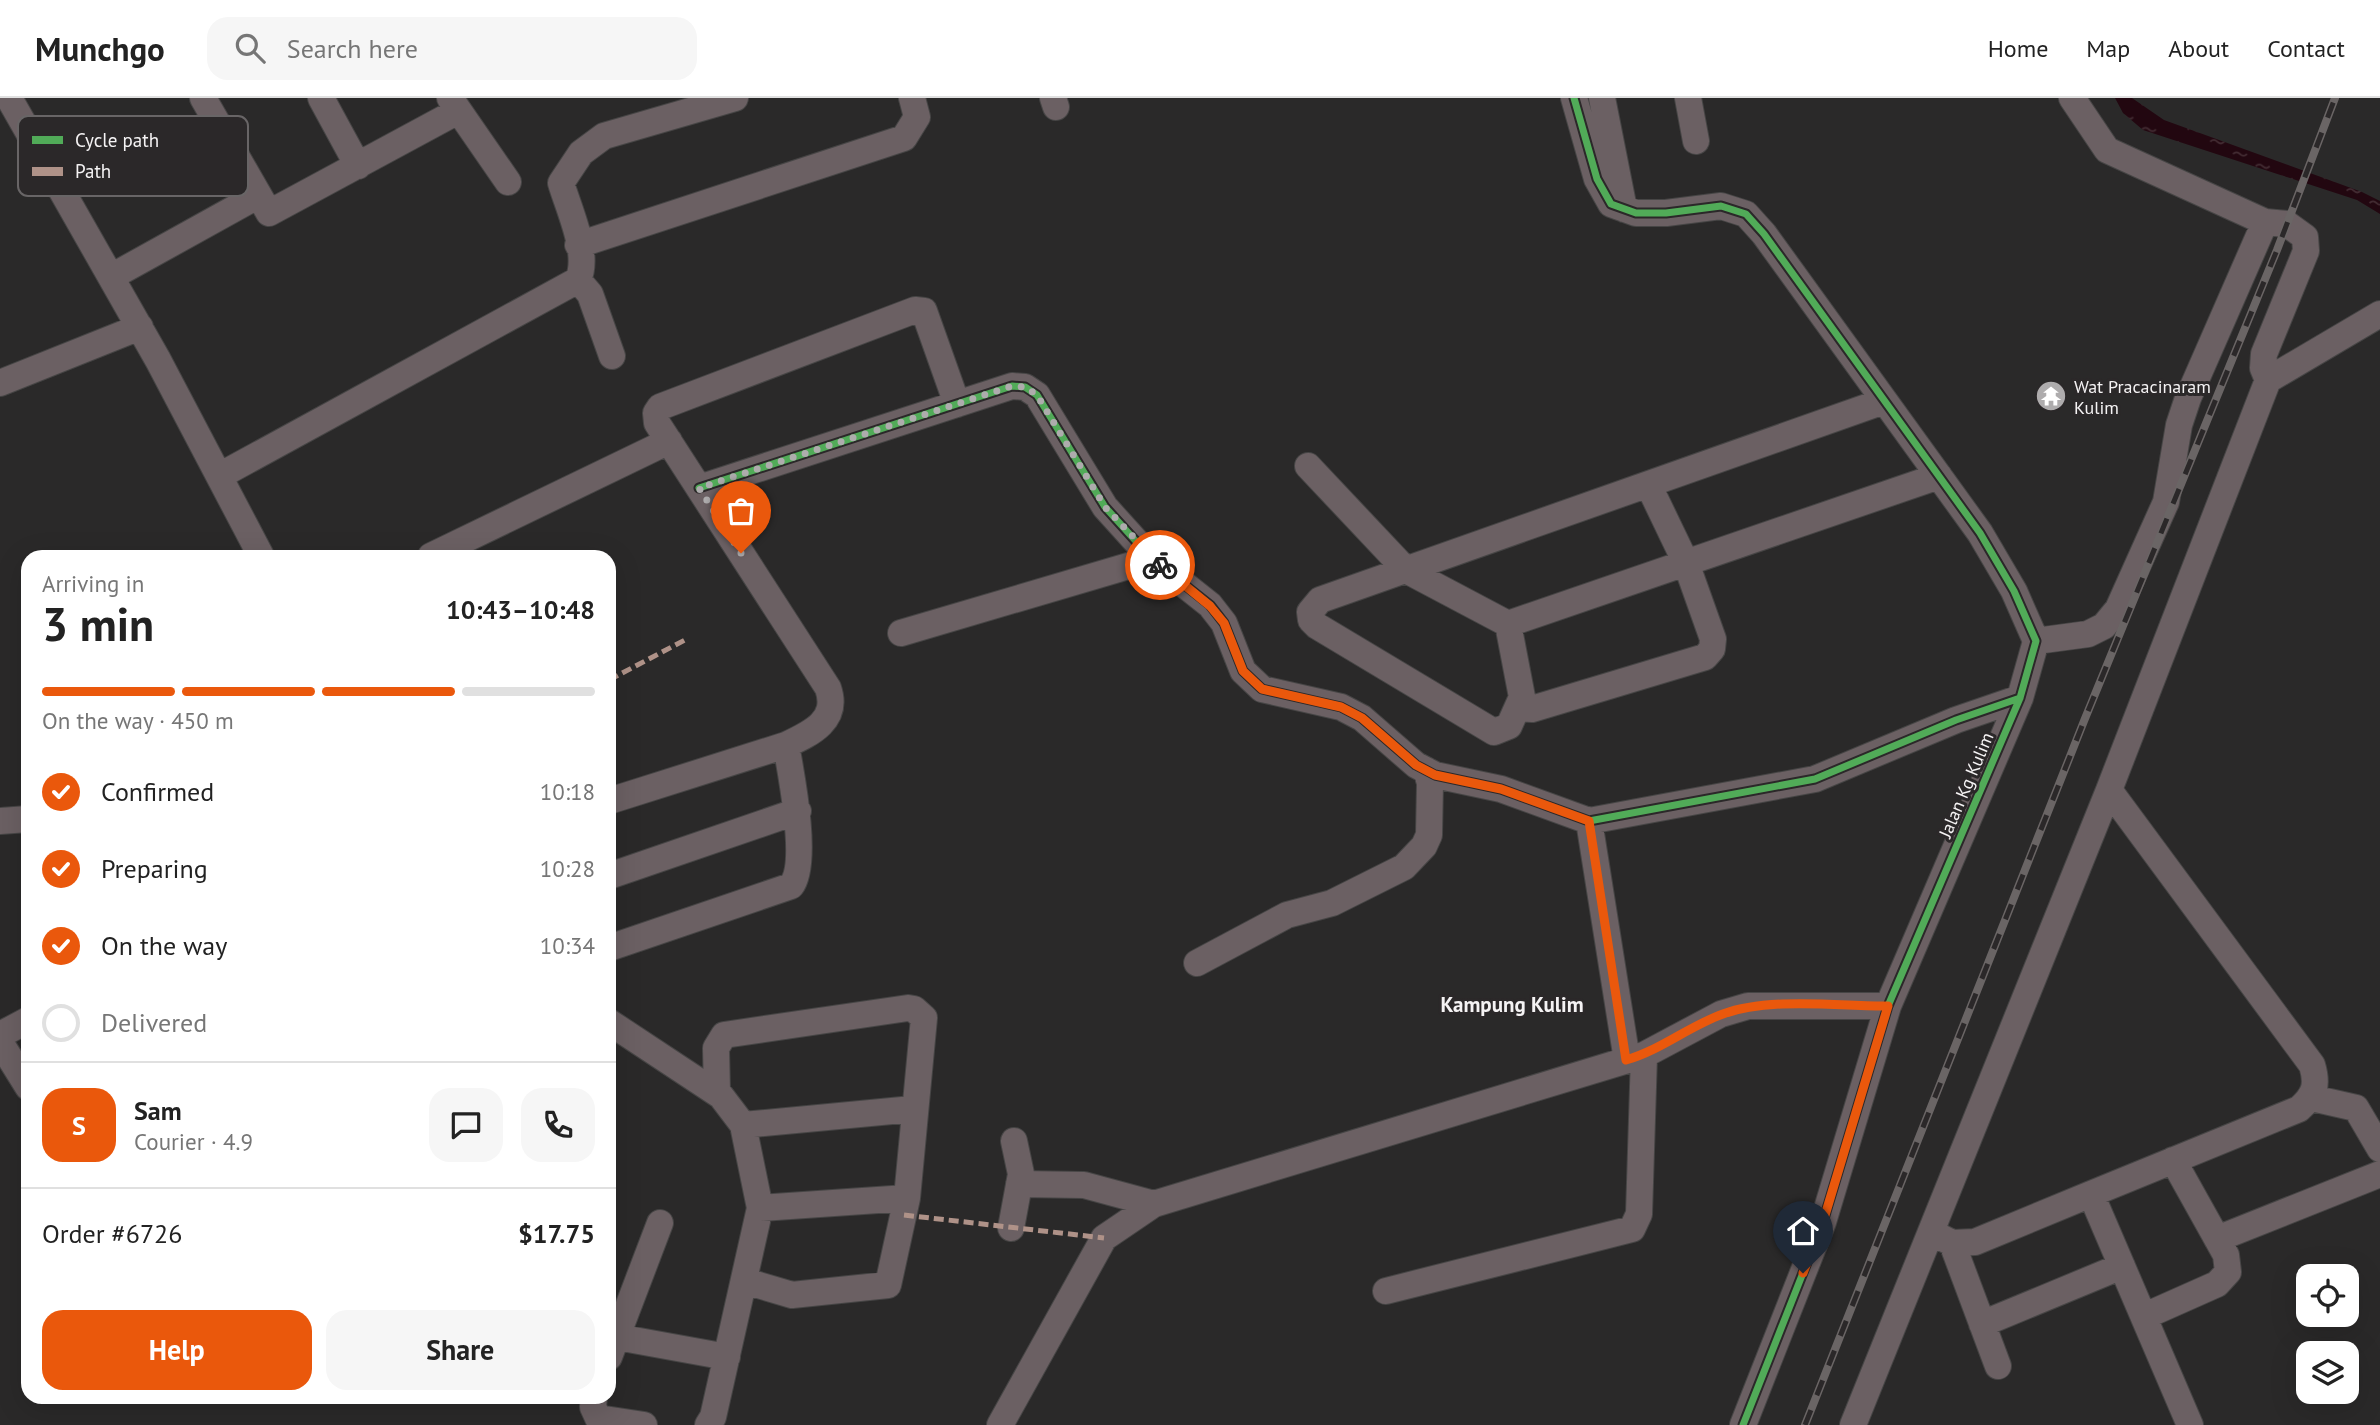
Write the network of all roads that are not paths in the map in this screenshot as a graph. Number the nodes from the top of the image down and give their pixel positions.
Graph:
1 (9, 98) edge
2 (203, 98) edge
3 (321, 98) edge
4 (735, 98) edge
5 (1574, 98) edge
6 (1602, 98) edge
7 (1688, 98) edge
8 (2072, 98) edge
9 (454, 104) edge
10 (914, 110) edge
11 (19, 116) edge
12 (213, 116) edge
13 (1696, 141) dead end
14 (358, 166) junction
15 (248, 180) edge
16 (508, 182) dead end
17 (65, 196) edge
18 (257, 196) junction
19 (1624, 209) junction
20 (2265, 222) junction
21 (578, 245) junction
22 (111, 277) junction
23 (578, 280) junction
24 (2380, 314) edge
25 (140, 327) junction
26 (612, 356) dead end
27 (2268, 380) junction
28 (0, 383) edge
29 (1884, 401) junction
30 (957, 404) junction
31 (669, 441) junction
32 (1308, 466) dead end
33 (221, 475) junction
34 (1939, 476) junction
35 (1649, 486) junction
36 (699, 488) junction
37 (258, 550) edge
38 (443, 550) edge
39 (1152, 559) junction
40 (1686, 563) junction
41 (1406, 570) junction
42 (1508, 624) junction
43 (901, 633) dead end
44 (2036, 641) junction
45 (2020, 698) junction
46 (1518, 708) junction
47 (786, 745) junction
48 (1426, 770) junction
49 (2109, 790) junction
50 (616, 799) edge
51 (798, 811) junction
52 (21, 820) edge
53 (0, 821) edge
54 (1589, 821) junction
55 (616, 874) edge
56 (616, 946) edge
57 (1197, 963) dead end
58 (1888, 1006) junction
59 (21, 1024) edge
60 (616, 1027) edge
61 (0, 1035) edge
62 (0, 1042) edge
63 (1635, 1057) junction
64 (21, 1076) edge
65 (717, 1092) junction
66 (2312, 1098) junction
67 (913, 1108) junction
68 (743, 1125) junction
69 (1014, 1141) dead end
70 (2380, 1149) edge
71 (2173, 1160) junction
72 (2380, 1174) edge
73 (1019, 1184) junction
74 (2091, 1194) junction
75 (906, 1198) junction
76 (1154, 1204) junction
77 (760, 1208) junction
78 (660, 1223) dead end
79 (1011, 1228) dead end
80 (1941, 1238) junction
81 (2217, 1239) junction
82 (2122, 1266) junction
83 (745, 1281) junction
84 (1386, 1291) dead end
85 (2145, 1316) junction
86 (1982, 1324) junction
87 (616, 1339) edge
88 (616, 1347) edge
89 (727, 1357) junction
90 (1998, 1366) dead end
91 (593, 1404) edge
92 (644, 1425) edge
93 (708, 1425) edge
94 (1000, 1425) edge
95 (1743, 1425) edge
96 (1853, 1425) edge
97 (2190, 1425) edge

1 - 11 street
2 - 12 street
3 - 14 street
4 - 21 street
5 - 19 street
6 - 19 street
7 - 13 street
8 - 20 street
9 - 14 street
9 - 16 street
10 - 21 street
14 - 18 street
15 - 18 street
17 - 22 street
18 - 22 street
19 - 29 street
20 - 27 street
20 - 44 street
21 - 23 street
22 - 25 street
23 - 26 street
23 - 33 street
24 - 27 street
25 - 28 street
25 - 33 street
27 - 49 street
29 - 34 street
29 - 35 street
30 - 31 street
30 - 36 street
30 - 39 street
31 - 36 street
31 - 38 street
32 - 41 street
33 - 37 street
34 - 40 street
34 - 44 street
35 - 40 street
35 - 41 street
36 - 47 street
39 - 43 street
39 - 48 street
40 - 42 street
40 - 46 street
41 - 42 street
41 - 46 street
42 - 46 street
44 - 45 street, Jalan Kg Kulim
45 - 54 street
45 - 58 street, Jalan Kg Kulim
47 - 50 street
47 - 51 street
48 - 54 street
48 - 57 street
49 - 66 street
49 - 80 street
51 - 55 street
51 - 56 street
52 - 53 street
54 - 63 street
58 - 63 street
58 - 95 street, Jalan Kg Kulim
59 - 61 street
60 - 65 street
62 - 64 street
63 - 76 street
63 - 84 street
65 - 67 street
65 - 68 street
66 - 70 street
66 - 71 street
67 - 68 street
67 - 75 street
68 - 77 street
69 - 73 street
71 - 74 street
71 - 81 street
72 - 81 street
73 - 76 street
73 - 79 street
74 - 80 street
74 - 82 street
75 - 77 street
75 - 83 street
76 - 94 street
77 - 83 street
78 - 87 street
80 - 86 street
80 - 96 street
81 - 85 street
82 - 85 street
82 - 86 street
83 - 89 street
85 - 97 street
86 - 90 street
88 - 89 street
89 - 93 street
91 - 92 street

